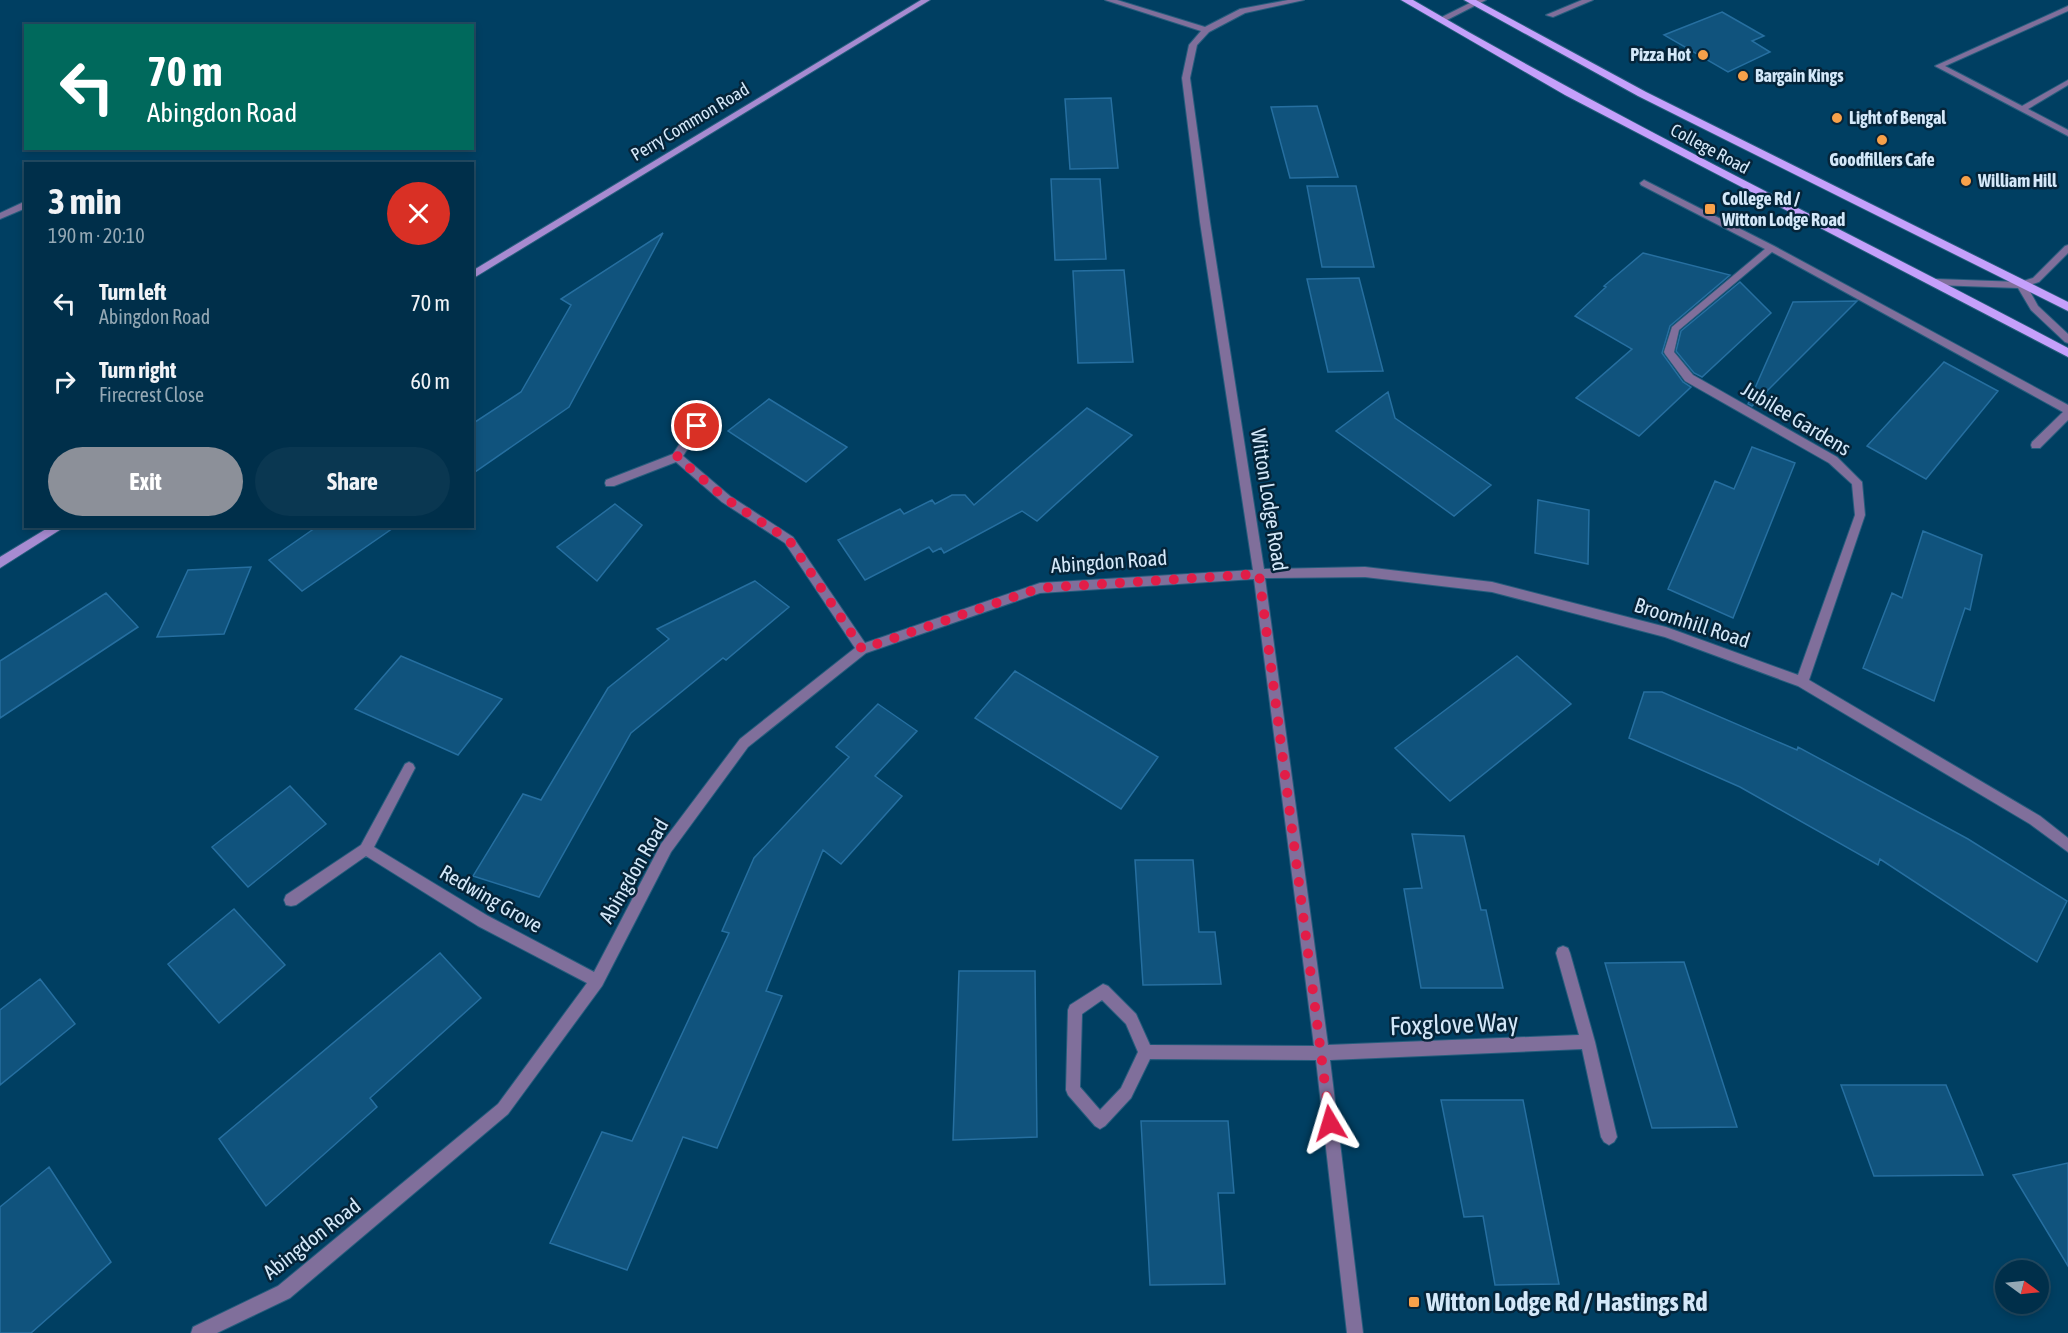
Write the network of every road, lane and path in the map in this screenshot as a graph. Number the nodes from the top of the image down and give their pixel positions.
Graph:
1 (926, 0) edge
2 (1109, 0) edge
3 (1300, 0) edge
4 (1406, 0) edge
5 (1589, 0) edge
6 (1475, 1) edge
7 (2068, 8) edge
8 (1550, 15) dead end
9 (1440, 20) junction
10 (1206, 30) junction
11 (2068, 82) edge
12 (2022, 109) junction
13 (2068, 133) edge
14 (1644, 183) dead end
15 (24, 205) edge
16 (0, 216) edge
17 (1771, 248) junction
18 (2068, 248) edge
19 (474, 275) edge
20 (1936, 282) junction
21 (2021, 285) junction
22 (2068, 307) edge
23 (2068, 340) edge
24 (2068, 353) edge
25 (707, 411) dead end
26 (2068, 412) edge
27 (2036, 445) dead end
28 (677, 457) junction
29 (610, 483) dead end
30 (58, 528) edge
31 (0, 563) edge
32 (1259, 574) junction
33 (862, 649) junction
34 (1802, 682) junction
35 (409, 768) dead end
36 (2068, 846) edge
37 (366, 849) junction
38 (291, 900) dead end
39 (1563, 953) dead end
40 (597, 981) junction
41 (1588, 1042) junction
42 (1146, 1052) junction
43 (1322, 1053) junction
44 (1609, 1137) dead end
45 (199, 1333) edge
46 (1355, 1333) edge

1 - 19 street, Perry Common Road
2 - 10 street
3 - 10 street
4 - 9 main road, College Road
5 - 8 street
6 - 9 street
6 - 21 main road, College Road
7 - 12 street
9 - 20 main road, College Road
10 - 32 street, Witton Lodge Road
11 - 12 street
12 - 13 street
14 - 17 street
15 - 16 street
17 - 26 street
17 - 34 street, Jubilee Gardens
18 - 21 street
20 - 21 street
20 - 24 main road, College Road
21 - 22 main road, College Road
21 - 23 street
25 - 28 street
26 - 27 street
28 - 29 street
28 - 33 street
30 - 31 street
32 - 33 street, Abingdon Road
32 - 34 street, Broomhill Road
32 - 43 street, Witton Lodge Road
33 - 40 street, Abingdon Road
34 - 36 street, Broomhill Road
35 - 37 street
37 - 38 street
37 - 40 street, Redwing Grove
39 - 41 street
40 - 45 street, Abingdon Road
41 - 43 street, Foxglove Way
41 - 44 street
42 - 42 street
42 - 43 street
43 - 46 street, Witton Lodge Road

